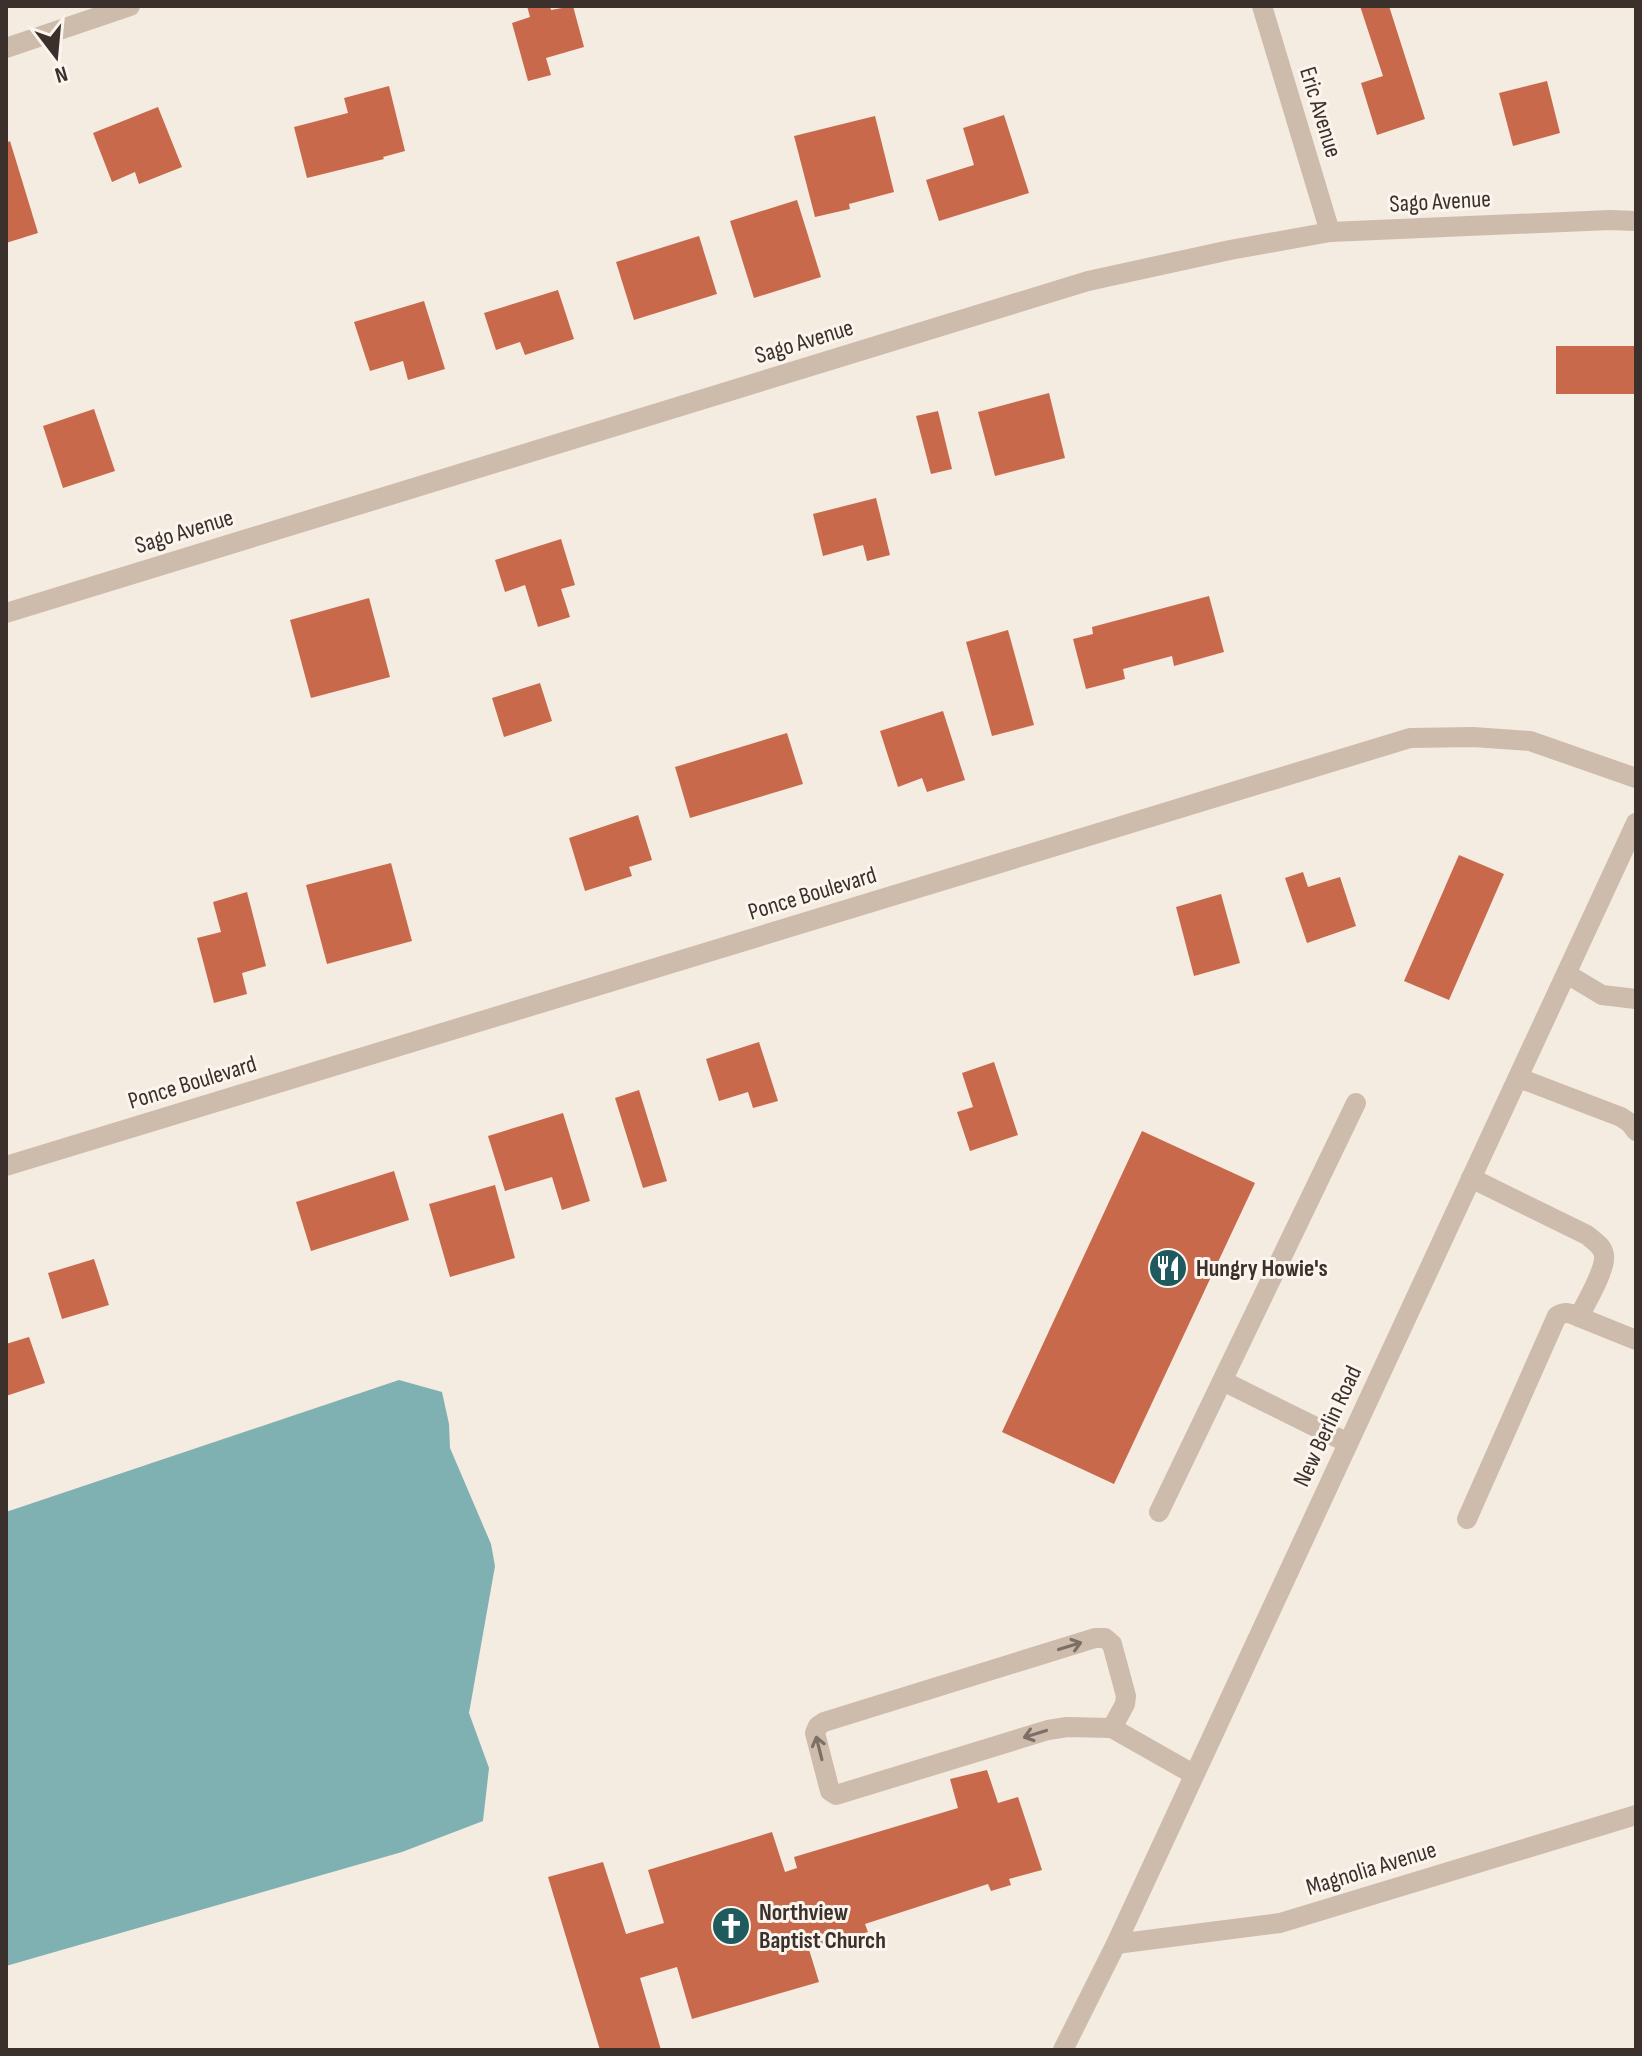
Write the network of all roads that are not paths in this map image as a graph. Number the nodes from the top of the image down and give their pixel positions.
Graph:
1 (130, 6) edge
2 (1262, 6) edge
3 (6, 48) edge
4 (1636, 221) edge
5 (1330, 232) junction
6 (6, 613) edge
7 (1636, 778) edge
8 (1636, 823) edge
9 (1567, 974) junction
10 (1636, 999) edge
11 (1519, 1078) junction
12 (1356, 1103) dead end
13 (1636, 1131) edge
14 (6, 1166) edge
15 (1471, 1178) junction
16 (1579, 1317) junction
17 (1636, 1340) edge
18 (1223, 1381) junction
19 (1348, 1443) junction
20 (1159, 1512) dead end
21 (1467, 1519) dead end
22 (1112, 1728) junction
23 (1193, 1774) junction
24 (1636, 1815) edge
25 (1116, 1944) junction
26 (1063, 2050) edge

1 - 3 street
2 - 5 street, Eric Avenue
4 - 5 street, Sago Avenue
5 - 6 street, Sago Avenue
7 - 14 street, Ponce Boulevard
8 - 9 street, New Berlin Road
9 - 10 street
9 - 11 street, New Berlin Road
11 - 13 street
11 - 15 street, New Berlin Road
12 - 18 street
15 - 16 street
15 - 19 street, New Berlin Road
16 - 17 street
16 - 21 street
18 - 19 street
18 - 20 street
19 - 23 street, New Berlin Road
22 -> 22 street
22 - 23 street
23 - 25 street, New Berlin Road
24 - 25 street, Magnolia Avenue
25 - 26 street, New Berlin Road

